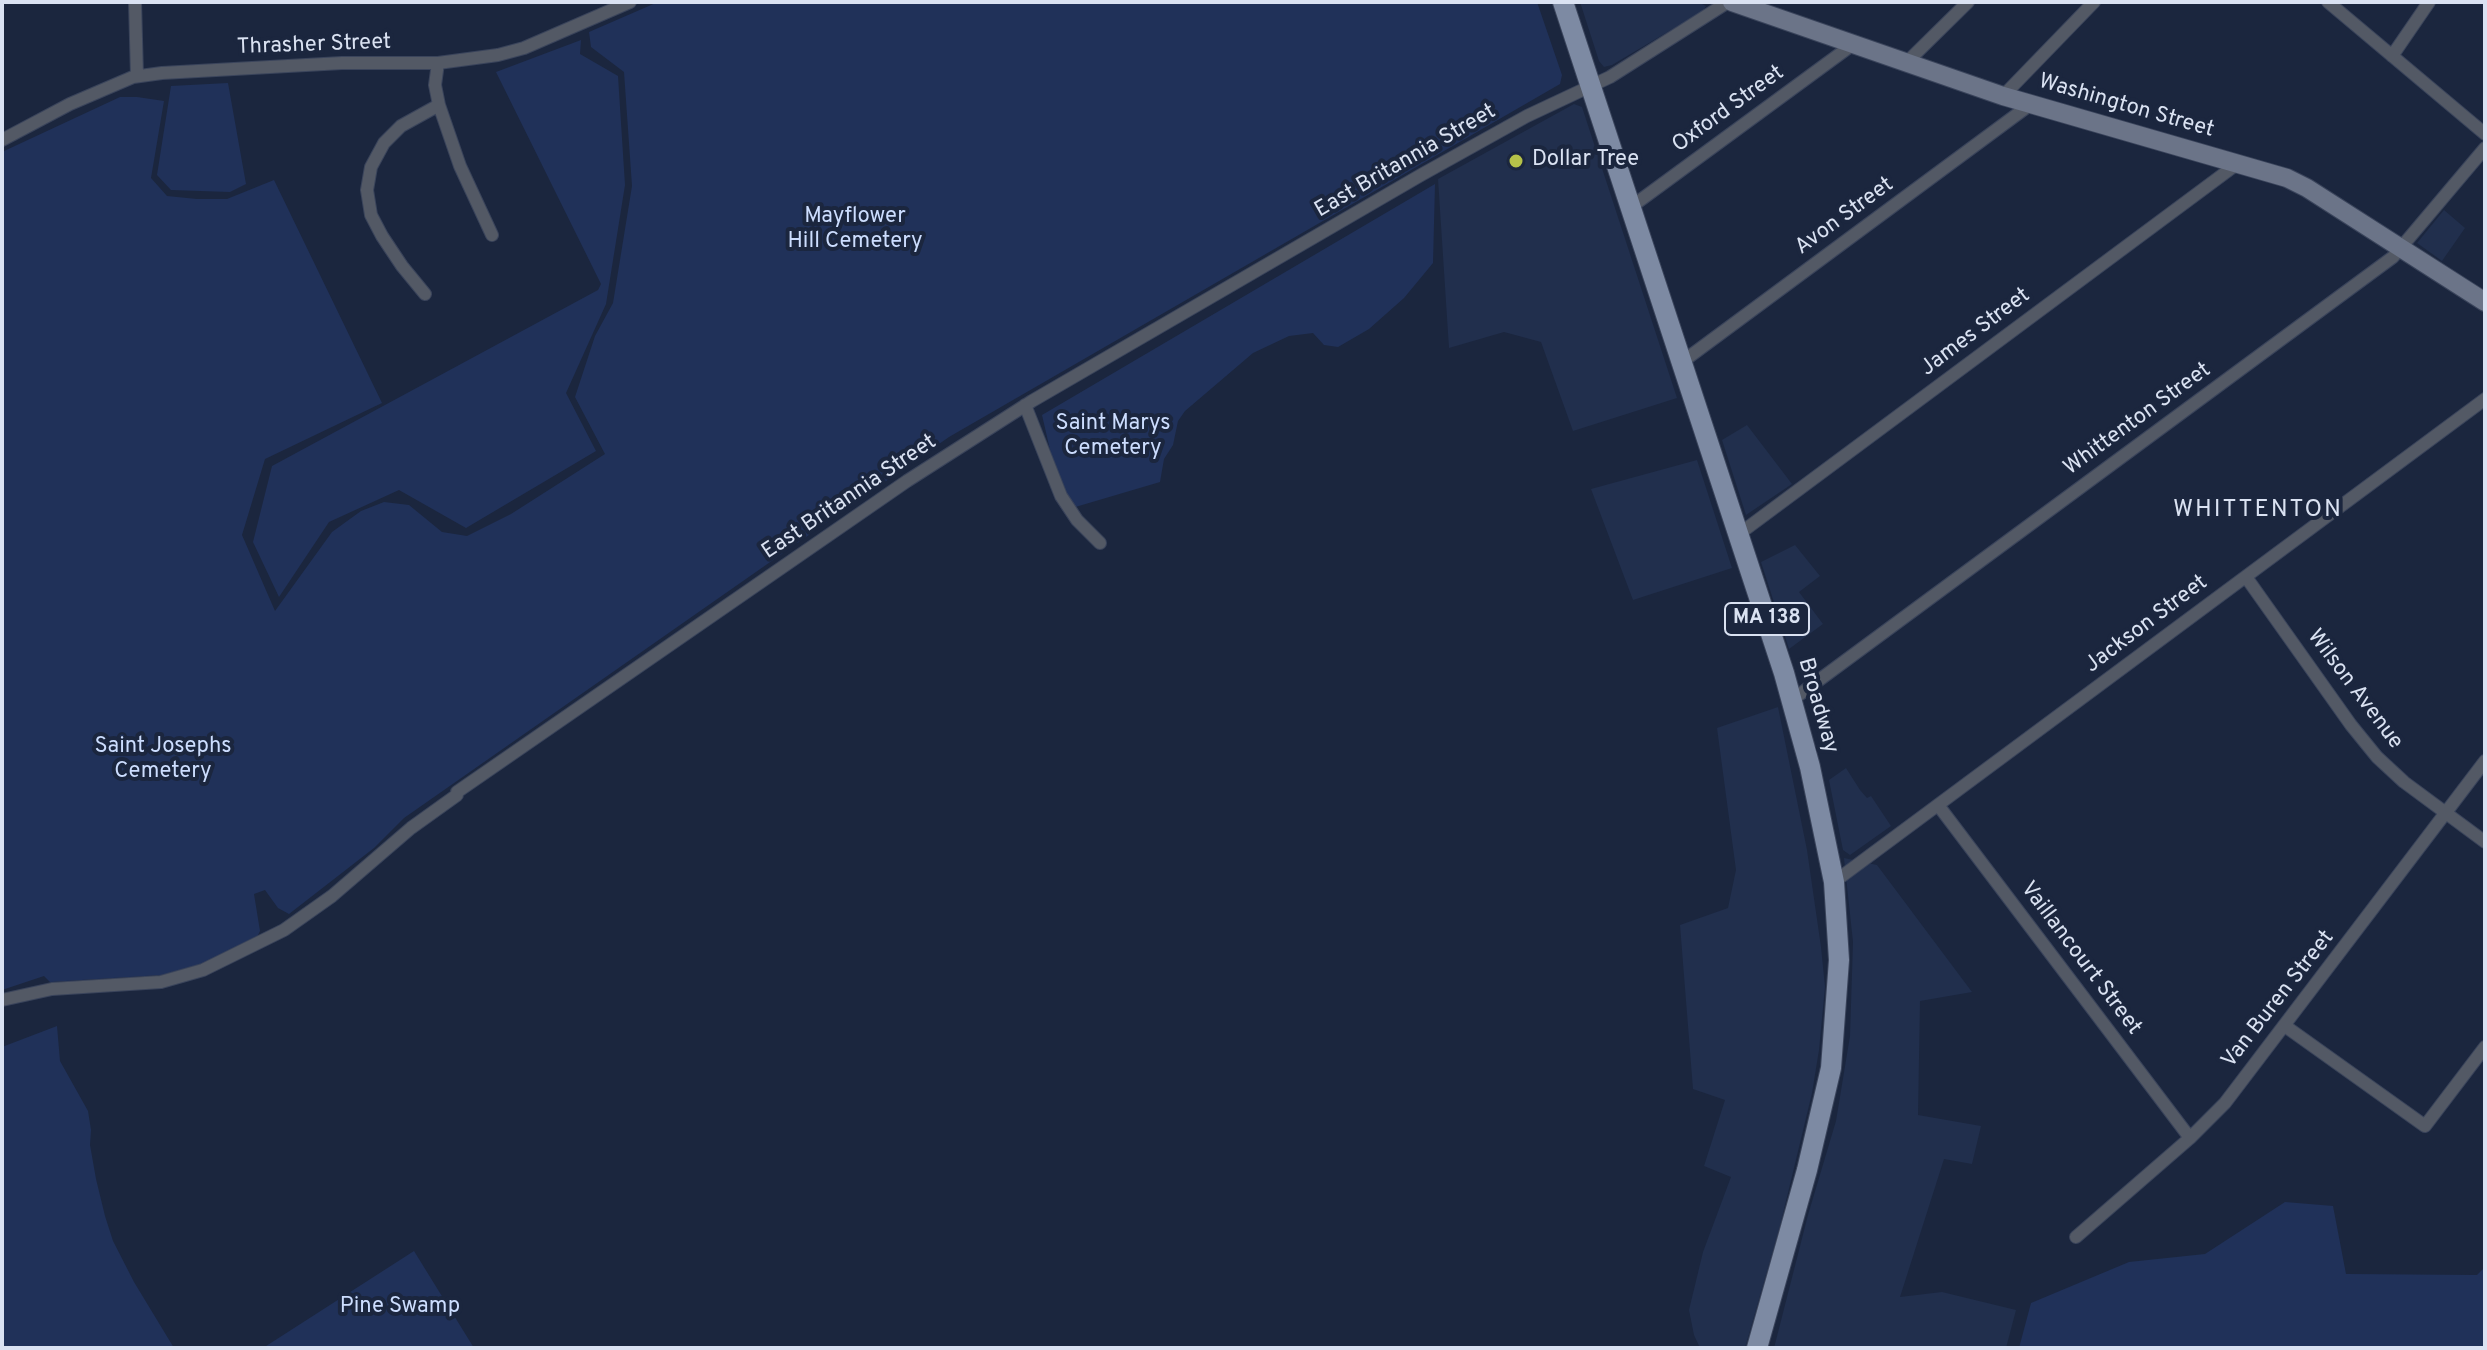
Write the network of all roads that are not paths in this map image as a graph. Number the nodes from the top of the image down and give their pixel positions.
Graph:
1 (135, 2) edge
2 (630, 2) edge
3 (1563, 2) edge
4 (1730, 2) edge
5 (1968, 2) edge
6 (2094, 2) edge
7 (2328, 2) edge
8 (2429, 2) edge
9 (1852, 45) junction
10 (2392, 56) junction
11 (438, 63) junction
12 (1905, 64) junction
13 (137, 76) junction
14 (1591, 85) junction
15 (2003, 96) junction
16 (2031, 104) junction
17 (439, 105) junction
18 (2485, 134) edge
19 (2, 140) edge
20 (2485, 148) edge
21 (2237, 164) junction
22 (1631, 207) junction
23 (492, 235) dead end
24 (2401, 247) junction
25 (425, 294) dead end
26 (2485, 302) edge
27 (1682, 362) junction
28 (2485, 399) edge
29 (1025, 405) junction
30 (1739, 534) junction
31 (1100, 543) dead end
32 (2246, 577) junction
33 (1792, 700) junction
34 (2485, 761) edge
35 (1938, 805) junction
36 (2446, 813) junction
37 (2485, 842) edge
38 (1834, 882) junction
39 (2, 1000) edge
40 (2285, 1026) junction
41 (2484, 1050) edge
42 (2190, 1138) junction
43 (2076, 1237) dead end
44 (1757, 1348) edge

1 - 13 street
2 - 11 street, Thrasher Street
3 - 14 main road, Broadway / MA 138
4 - 9 street, Washington Street
4 - 14 street, East Britannia Street
5 - 12 street
6 - 15 street
7 - 10 street
8 - 10 street
9 - 12 street, Washington Street
9 - 22 street, Oxford Street
10 - 18 street
11 - 13 street, Thrasher Street
11 - 17 street
12 - 15 street, Washington Street
13 - 19 street, Thrasher Street
14 - 22 main road, Broadway / MA 138
14 - 29 street, East Britannia Street
15 - 16 street, Washington Street
16 - 21 street, Washington Street
16 - 27 street, Avon Street
17 - 23 street
17 - 25 street
20 - 24 street, Whittenton Street
21 - 24 street, Washington Street
21 - 30 street, James Street
22 - 27 main road, Broadway / MA 138
24 - 26 street, Washington Street
24 - 33 street, Whittenton Street
27 - 30 main road, Broadway / MA 138
28 - 32 street, Jackson Street
29 - 31 street
29 - 39 street, East Britannia Street
30 - 33 main road, Broadway / MA 138
32 - 35 street, Jackson Street
32 - 36 street, Wilson Avenue
33 - 38 main road, Broadway / MA 138
34 - 36 street, Van Buren Street
35 - 38 street, Jackson Street
35 - 42 street, Vaillancourt Street
36 - 37 street, Wilson Avenue
36 - 40 street, Van Buren Street
38 - 44 main road, Broadway / MA 138
40 - 41 street
40 - 42 street, Van Buren Street
42 - 43 street, Van Buren Street

